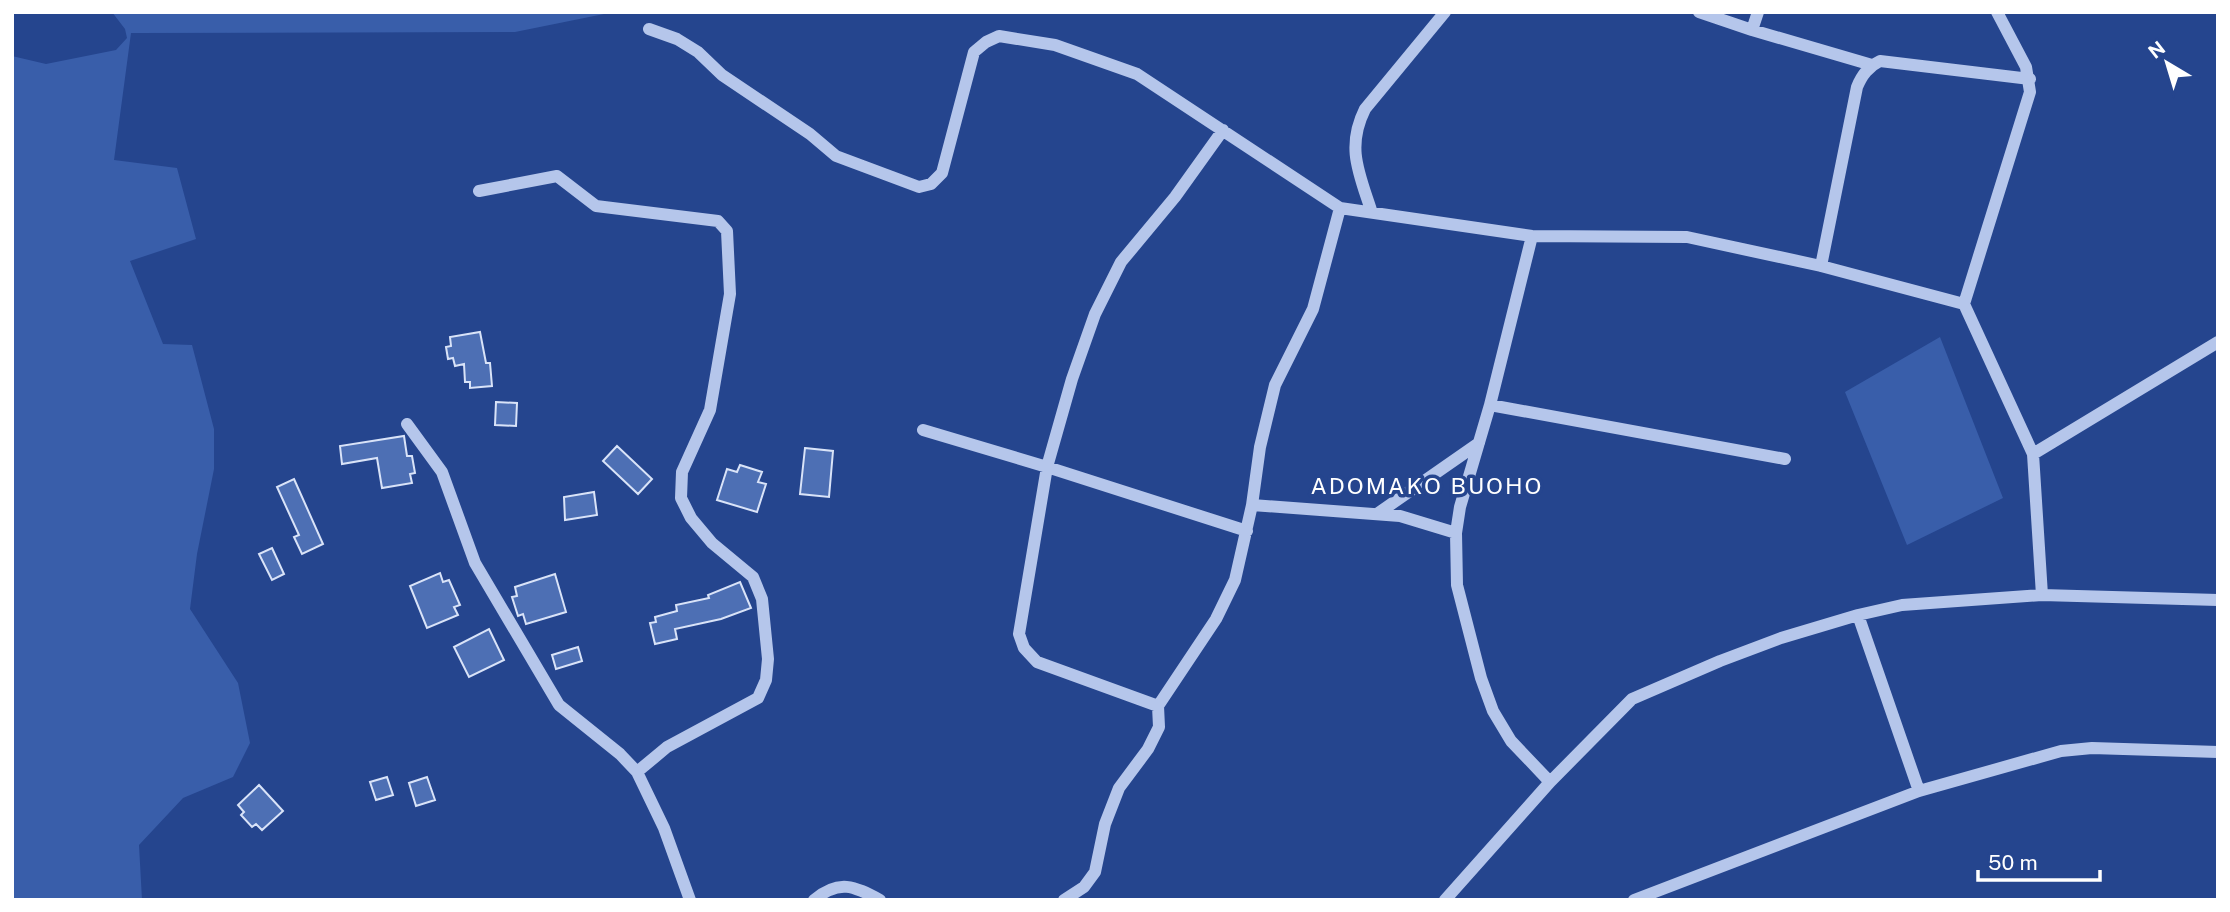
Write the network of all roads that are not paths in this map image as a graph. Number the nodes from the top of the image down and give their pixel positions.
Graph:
1 (1445, 12) edge
2 (1699, 12) edge
3 (1758, 12) edge
4 (1997, 12) edge
5 (649, 29) dead end
6 (1752, 30) junction
7 (1872, 65) junction
8 (2030, 79) junction
9 (1223, 130) junction
10 (479, 191) dead end
11 (1340, 208) junction
12 (1371, 210) junction
13 (1532, 236) junction
14 (1821, 266) junction
15 (1964, 304) junction
16 (2218, 342) edge
17 (1490, 405) junction
18 (407, 424) dead end
19 (923, 430) dead end
20 (1479, 443) junction
21 (2032, 454) junction
22 (1785, 459) dead end
23 (1047, 467) junction
24 (1252, 505) junction
25 (1377, 514) junction
26 (1247, 531) junction
27 (1456, 533) junction
28 (2042, 595) junction
29 (2218, 600) edge
30 (1858, 615) junction
31 (1158, 706) junction
32 (2218, 752) edge
33 (637, 772) junction
34 (1550, 782) junction
35 (1919, 791) junction
36 (690, 900) edge
37 (814, 900) edge
38 (880, 900) edge
39 (1064, 900) edge
40 (1445, 900) edge
41 (1634, 900) edge

1 - 12 street
2 - 6 street
3 - 6 street
4 - 8 street
5 - 9 street
6 - 7 street
7 - 8 street
7 - 14 street
8 - 15 street
9 - 11 street
9 - 23 street
10 - 33 street
11 - 12 street
11 - 24 street
12 - 13 street
13 - 14 street
13 - 17 street
14 - 15 street
15 - 21 street
16 - 21 street
17 - 20 street
17 - 22 street
18 - 33 street
19 - 23 street
20 - 25 street
20 - 27 street
21 - 28 street
23 - 26 street
23 - 31 street
24 - 25 street
24 - 26 street
25 - 27 street
26 - 31 street
27 - 34 street
28 - 29 street
28 - 30 street
30 - 34 street
30 - 35 street
31 - 39 street
32 - 35 street
33 - 36 street
34 - 40 street
35 - 41 street
37 - 38 street

